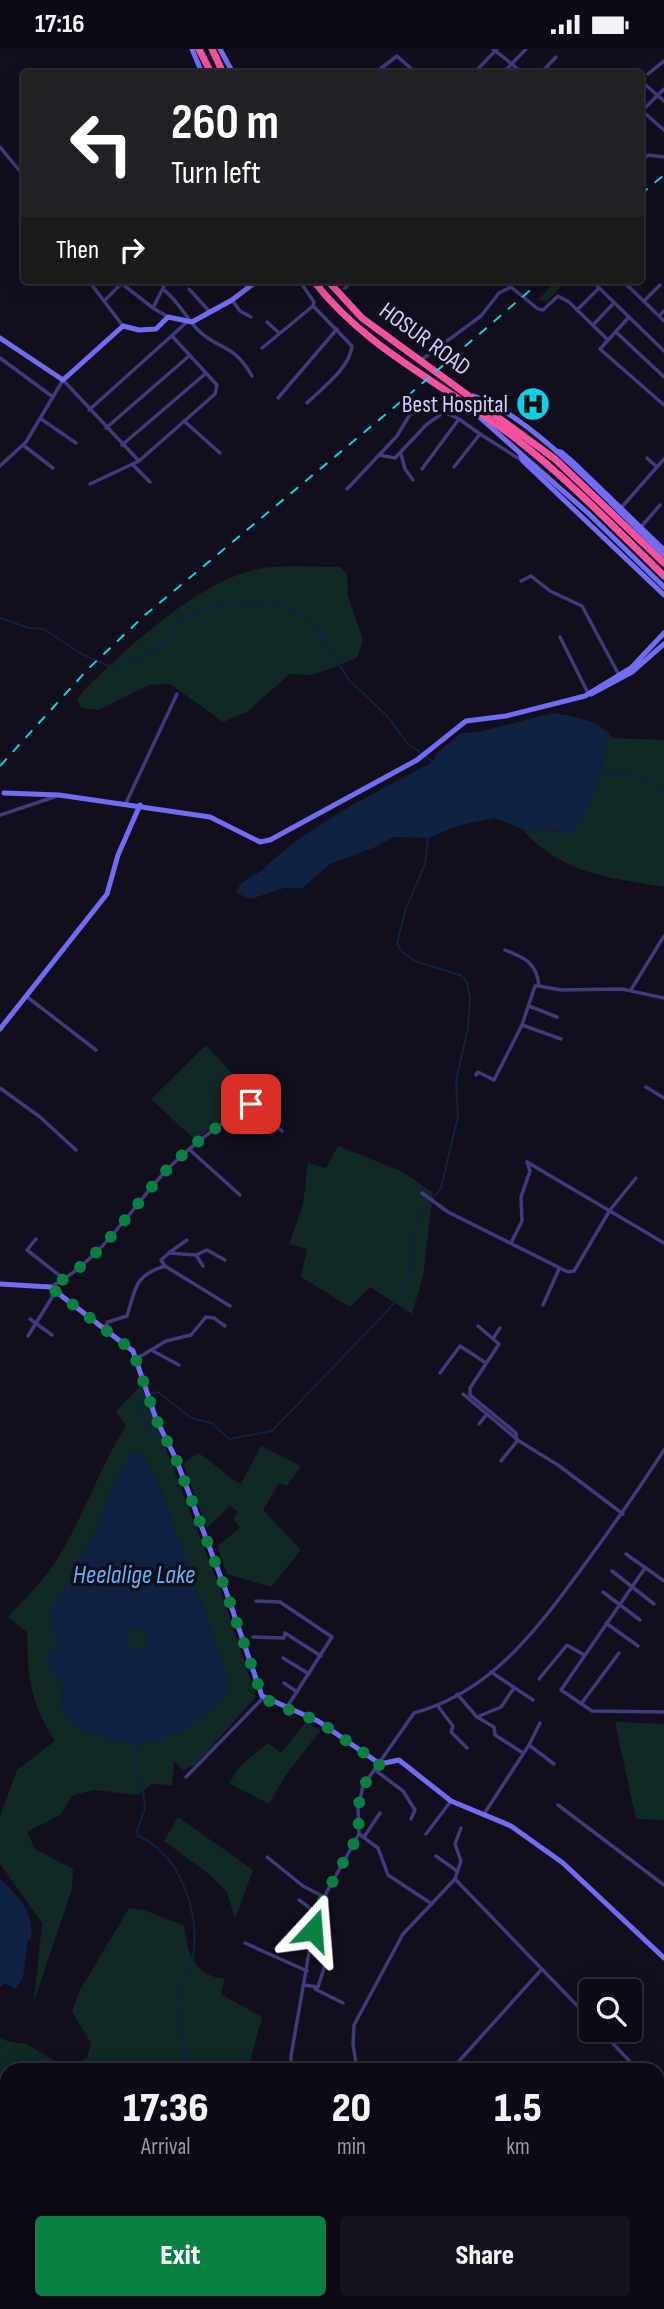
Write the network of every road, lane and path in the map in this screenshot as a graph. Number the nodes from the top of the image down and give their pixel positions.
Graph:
1 (192, 49) edge
2 (200, 49) edge
3 (212, 49) edge
4 (220, 49) edge
5 (526, 49) edge
6 (495, 50) edge
7 (556, 57) dead end
8 (664, 61) edge
9 (512, 64) junction
10 (201, 70) edge
11 (210, 70) edge
12 (222, 70) edge
13 (231, 70) edge
14 (379, 70) edge
15 (413, 70) edge
16 (477, 70) edge
17 (506, 70) edge
18 (519, 70) edge
19 (544, 70) edge
20 (648, 74) dead end
21 (644, 84) edge
22 (664, 89) edge
23 (657, 95) junction
24 (664, 101) edge
25 (644, 107) edge
26 (644, 113) edge
27 (664, 130) edge
28 (0, 146) edge
29 (664, 157) edge
30 (644, 158) edge
31 (21, 172) edge
32 (91, 284) edge
33 (121, 284) edge
34 (125, 284) edge
35 (166, 284) edge
36 (253, 284) edge
37 (302, 284) edge
38 (316, 284) edge
39 (331, 284) edge
40 (350, 284) edge
41 (595, 284) edge
42 (625, 284) edge
43 (631, 284) edge
44 (660, 285) dead end
45 (628, 287) junction
46 (345, 288) dead end
47 (599, 288) junction
48 (189, 289) dead end
49 (164, 290) junction
50 (105, 300) junction
51 (232, 300) junction
52 (644, 301) junction
53 (614, 303) junction
54 (313, 306) junction
55 (153, 308) junction
56 (577, 310) junction
57 (664, 311) edge
58 (210, 312) junction
59 (659, 316) junction
60 (168, 317) junction
61 (251, 317) dead end
62 (629, 317) junction
63 (190, 321) junction
64 (664, 321) edge
65 (267, 322) dead end
66 (593, 325) junction
67 (123, 326) junction
68 (337, 329) junction
69 (616, 332) junction
70 (279, 333) junction
71 (172, 336) junction
72 (0, 338) edge
73 (608, 340) junction
74 (262, 348) dead end
75 (664, 351) edge
76 (189, 355) junction
77 (0, 358) edge
78 (420, 361) junction
79 (205, 374) junction
80 (252, 376) dead end
81 (664, 377) edge
82 (63, 380) junction
83 (472, 396) junction
84 (53, 397) junction
85 (278, 398) dead end
86 (307, 403) dead end
87 (464, 403) junction
88 (664, 405) edge
89 (89, 410) junction
90 (444, 412) junction
91 (41, 419) junction
92 (459, 419) junction
93 (496, 419) junction
94 (184, 421) junction
95 (106, 428) junction
96 (480, 434) junction
97 (76, 443) dead end
98 (23, 445) junction
99 (122, 445) junction
100 (520, 451) junction
101 (554, 451) junction
102 (220, 453) dead end
103 (401, 454) junction
104 (379, 455) junction
105 (647, 458) dead end
106 (664, 459) edge
107 (139, 461) junction
108 (523, 461) junction
109 (132, 464) junction
110 (0, 466) edge
111 (454, 467) dead end
112 (657, 467) junction
113 (53, 468) dead end
114 (422, 469) dead end
115 (413, 480) dead end
116 (150, 482) dead end
117 (90, 484) dead end
118 (347, 489) dead end
119 (660, 505) dead end
120 (621, 508) junction
121 (640, 529) junction
122 (649, 541) junction
123 (664, 550) edge
124 (664, 555) edge
125 (635, 556) junction
126 (664, 563) edge
127 (664, 576) edge
128 (521, 581) dead end
129 (663, 590) edge
130 (664, 633) edge
131 (560, 637) dead end
132 (664, 644) edge
133 (619, 674) junction
134 (177, 694) dead end
135 (586, 695) junction
136 (4, 793) dead end
137 (59, 795) junction
138 (126, 803) junction
139 (140, 805) junction
140 (0, 815) edge
141 (664, 936) edge
142 (505, 950) dead end
143 (539, 986) junction
144 (631, 990) junction
145 (26, 996) junction
146 (664, 998) edge
147 (529, 1006) junction
148 (557, 1017) dead end
149 (523, 1025) junction
150 (0, 1028) edge
151 (561, 1039) dead end
152 (96, 1050) dead end
153 (476, 1075) dead end
154 (646, 1087) dead end
155 (0, 1088) edge
156 (664, 1098) edge
157 (282, 1131) dead end
158 (76, 1150) dead end
159 (190, 1150) junction
160 (635, 1178) dead end
161 (422, 1193) dead end
162 (240, 1195) dead end
163 (610, 1210) junction
164 (36, 1239) dead end
165 (187, 1240) dead end
166 (664, 1243) edge
167 (511, 1244) junction
168 (169, 1253) junction
169 (196, 1255) junction
170 (225, 1260) dead end
171 (165, 1266) junction
172 (203, 1266) dead end
173 (559, 1269) junction
174 (64, 1279) junction
175 (0, 1284) edge
176 (50, 1287) junction
177 (56, 1291) junction
178 (543, 1305) dead end
179 (230, 1306) dead end
180 (30, 1318) dead end
181 (37, 1323) junction
182 (225, 1326) dead end
183 (478, 1326) dead end
184 (104, 1327) junction
185 (500, 1328) dead end
186 (52, 1335) dead end
187 (28, 1336) dead end
188 (494, 1336) junction
189 (153, 1351) junction
190 (136, 1359) junction
191 (486, 1363) junction
192 (179, 1365) dead end
193 (440, 1373) dead end
194 (463, 1394) dead end
195 (487, 1414) junction
196 (479, 1424) dead end
197 (517, 1439) junction
198 (664, 1450) edge
199 (501, 1461) dead end
200 (622, 1514) junction
201 (626, 1554) dead end
202 (645, 1568) junction
203 (612, 1571) dead end
204 (664, 1581) edge
205 (632, 1586) junction
206 (603, 1592) dead end
207 (256, 1601) dead end
208 (620, 1604) junction
209 (654, 1604) dead end
210 (640, 1620) dead end
211 (606, 1623) junction
212 (253, 1637) dead end
213 (638, 1646) dead end
214 (619, 1653) dead end
215 (584, 1655) junction
216 (321, 1656) junction
217 (283, 1658) dead end
218 (491, 1672) junction
219 (309, 1674) junction
220 (539, 1679) dead end
221 (284, 1683) dead end
222 (514, 1688) junction
223 (297, 1692) junction
224 (457, 1694) junction
225 (264, 1697) junction
226 (533, 1700) dead end
227 (581, 1704) junction
228 (437, 1705) junction
229 (287, 1708) junction
230 (664, 1711) edge
231 (477, 1717) junction
232 (540, 1723) dead end
233 (529, 1745) junction
234 (467, 1748) dead end
235 (523, 1753) junction
236 (554, 1764) dead end
237 (378, 1766) junction
238 (186, 1777) dead end
239 (451, 1801) junction
240 (558, 1805) dead end
241 (380, 1813) dead end
242 (484, 1814) junction
243 (411, 1819) dead end
244 (461, 1828) dead end
245 (426, 1834) dead end
246 (361, 1835) junction
247 (436, 1856) dead end
248 (267, 1857) dead end
249 (457, 1871) junction
250 (455, 1879) junction
251 (664, 1885) edge
252 (324, 1897) junction
253 (299, 1900) dead end
254 (432, 1904) junction
255 (318, 1914) junction
256 (246, 1943) dead end
257 (664, 1958) edge
258 (325, 1965) dead end
259 (541, 1969) junction
260 (306, 1971) junction
261 (304, 1985) junction
262 (315, 1989) junction
263 (343, 2003) dead end
264 (579, 2008) edge
265 (611, 2042) edge
266 (290, 2063) edge
267 (356, 2063) edge
268 (457, 2063) edge
269 (631, 2063) edge

1 - 10 street
2 - 11 highway
3 - 12 highway
4 - 13 street
5 - 9 street
6 - 9 street
6 - 16 street
7 - 19 street
8 - 20 street
9 - 17 street
9 - 18 street
14 - 15 street
21 - 23 street
22 - 23 street
23 - 24 street
23 - 25 street
26 - 27 street
28 - 31 street
29 - 30 street
32 - 50 street
33 - 50 street
34 - 55 street
35 - 49 street
36 - 51 street
37 - 54 street
38 - 87 highway, HOSUR ROAD
39 - 78 highway, HOSUR ROAD
40 - 46 street
41 - 47 street
42 - 45 street
43 - 45 street
44 - 52 street
45 - 52 street
47 - 53 street
47 - 56 street
48 - 58 street
49 - 55 street
49 - 63 street
50 - 67 street
51 - 58 street
51 - 61 street
52 - 59 street
53 - 62 street
53 - 66 street
54 - 68 street
54 - 70 street
55 - 60 street
56 - 66 street
56 - 78 street
57 - 59 street
58 - 63 street
59 - 64 street
60 - 63 street
60 - 67 street
62 - 69 street
62 - 75 street
63 - 71 street
63 - 80 street
65 - 70 street
66 - 73 street
67 - 82 street
68 - 85 street
68 - 86 street
69 - 73 street
69 - 81 street
70 - 74 street
71 - 76 street
71 - 89 street
72 - 82 street
73 - 88 street
76 - 79 street
76 - 95 street
77 - 84 street
78 - 83 highway, HOSUR ROAD
79 - 94 street
79 - 99 street
82 - 84 street
82 - 89 street
83 - 93 highway, HOSUR ROAD
83 - 101 street
84 - 91 street
87 - 93 highway, HOSUR ROAD
87 - 100 street
89 - 95 street
90 - 92 street
90 - 103 street
90 - 104 street
91 - 97 street
91 - 98 street
92 - 96 street
92 - 114 street
93 - 126 highway
93 - 127 highway
94 - 102 street
94 - 107 street
95 - 99 street
96 - 108 street
96 - 111 street
98 - 110 street
98 - 113 street
99 - 107 street
100 - 108 street
100 - 125 street
101 - 120 street
101 - 121 street
103 - 104 street
103 - 115 street
104 - 118 street
105 - 112 street
106 - 112 street
107 - 109 street
108 - 129 street
109 - 116 street
109 - 117 street
112 - 120 street
119 - 121 street
120 - 121 street
121 - 122 street
121 - 123 street
122 - 124 street
122 - 125 street
125 - 129 street
128 - 133 street
130 - 133 street
131 - 135 street
132 - 135 street
133 - 135 street
134 - 138 street
135 - 139 street
136 - 137 street
137 - 138 street
137 - 140 street
138 - 139 street
139 - 145 street
141 - 144 street
142 - 143 street
143 - 144 street
143 - 147 street
144 - 146 street
145 - 150 street
145 - 152 street
147 - 148 street
147 - 149 street
149 - 151 street
149 - 153 street
154 - 156 street
155 - 158 street
157 - 159 street
159 - 162 street
159 - 174 street
160 - 163 street
161 - 167 street
163 - 166 street
163 - 167 street
163 - 173 street
164 - 174 street
165 - 168 street
167 - 173 street
168 - 169 street
168 - 171 street
169 - 170 street
169 - 172 street
171 - 179 street
171 - 184 street
173 - 178 street
174 - 176 street
175 - 176 street
176 - 177 street
177 - 181 street
177 - 184 street
180 - 181 street
181 - 186 street
181 - 187 street
182 - 189 street
183 - 188 street
184 - 190 street
185 - 188 street
188 - 191 street
189 - 190 street
189 - 192 street
190 - 225 street
191 - 193 street
191 - 197 street
194 - 195 street
195 - 196 street
195 - 197 street
197 - 199 street
197 - 200 street
198 - 200 street
200 - 218 street
201 - 202 street
202 - 204 street
202 - 205 street
203 - 205 street
205 - 208 street
205 - 209 street
206 - 208 street
207 - 216 street
208 - 210 street
208 - 211 street
211 - 213 street
211 - 215 street
212 - 216 street
214 - 227 street
215 - 220 street
215 - 227 street
216 - 219 street
217 - 219 street
218 - 222 street
218 - 224 street
219 - 223 street
221 - 223 street
222 - 226 street
222 - 231 street
223 - 229 street
224 - 228 street
224 - 231 street
225 - 229 street
225 - 238 street
227 - 230 street
228 - 234 street
228 - 237 street
229 - 237 street
231 - 235 street
232 - 233 street
233 - 235 street
233 - 236 street
235 - 242 street
237 - 239 street
237 - 243 street
237 - 246 street
239 - 242 street
239 - 245 street
240 - 251 street
241 - 246 street
242 - 257 street
244 - 249 street
246 - 252 street
246 - 254 street
247 - 249 street
248 - 252 street
249 - 250 street
250 - 254 street
250 - 259 street
252 - 255 street
253 - 255 street
254 - 267 street
255 - 260 street
256 - 260 street
258 - 262 street
259 - 264 street
259 - 268 street
260 - 261 street
261 - 262 street
261 - 266 street
262 - 263 street
265 - 269 street

